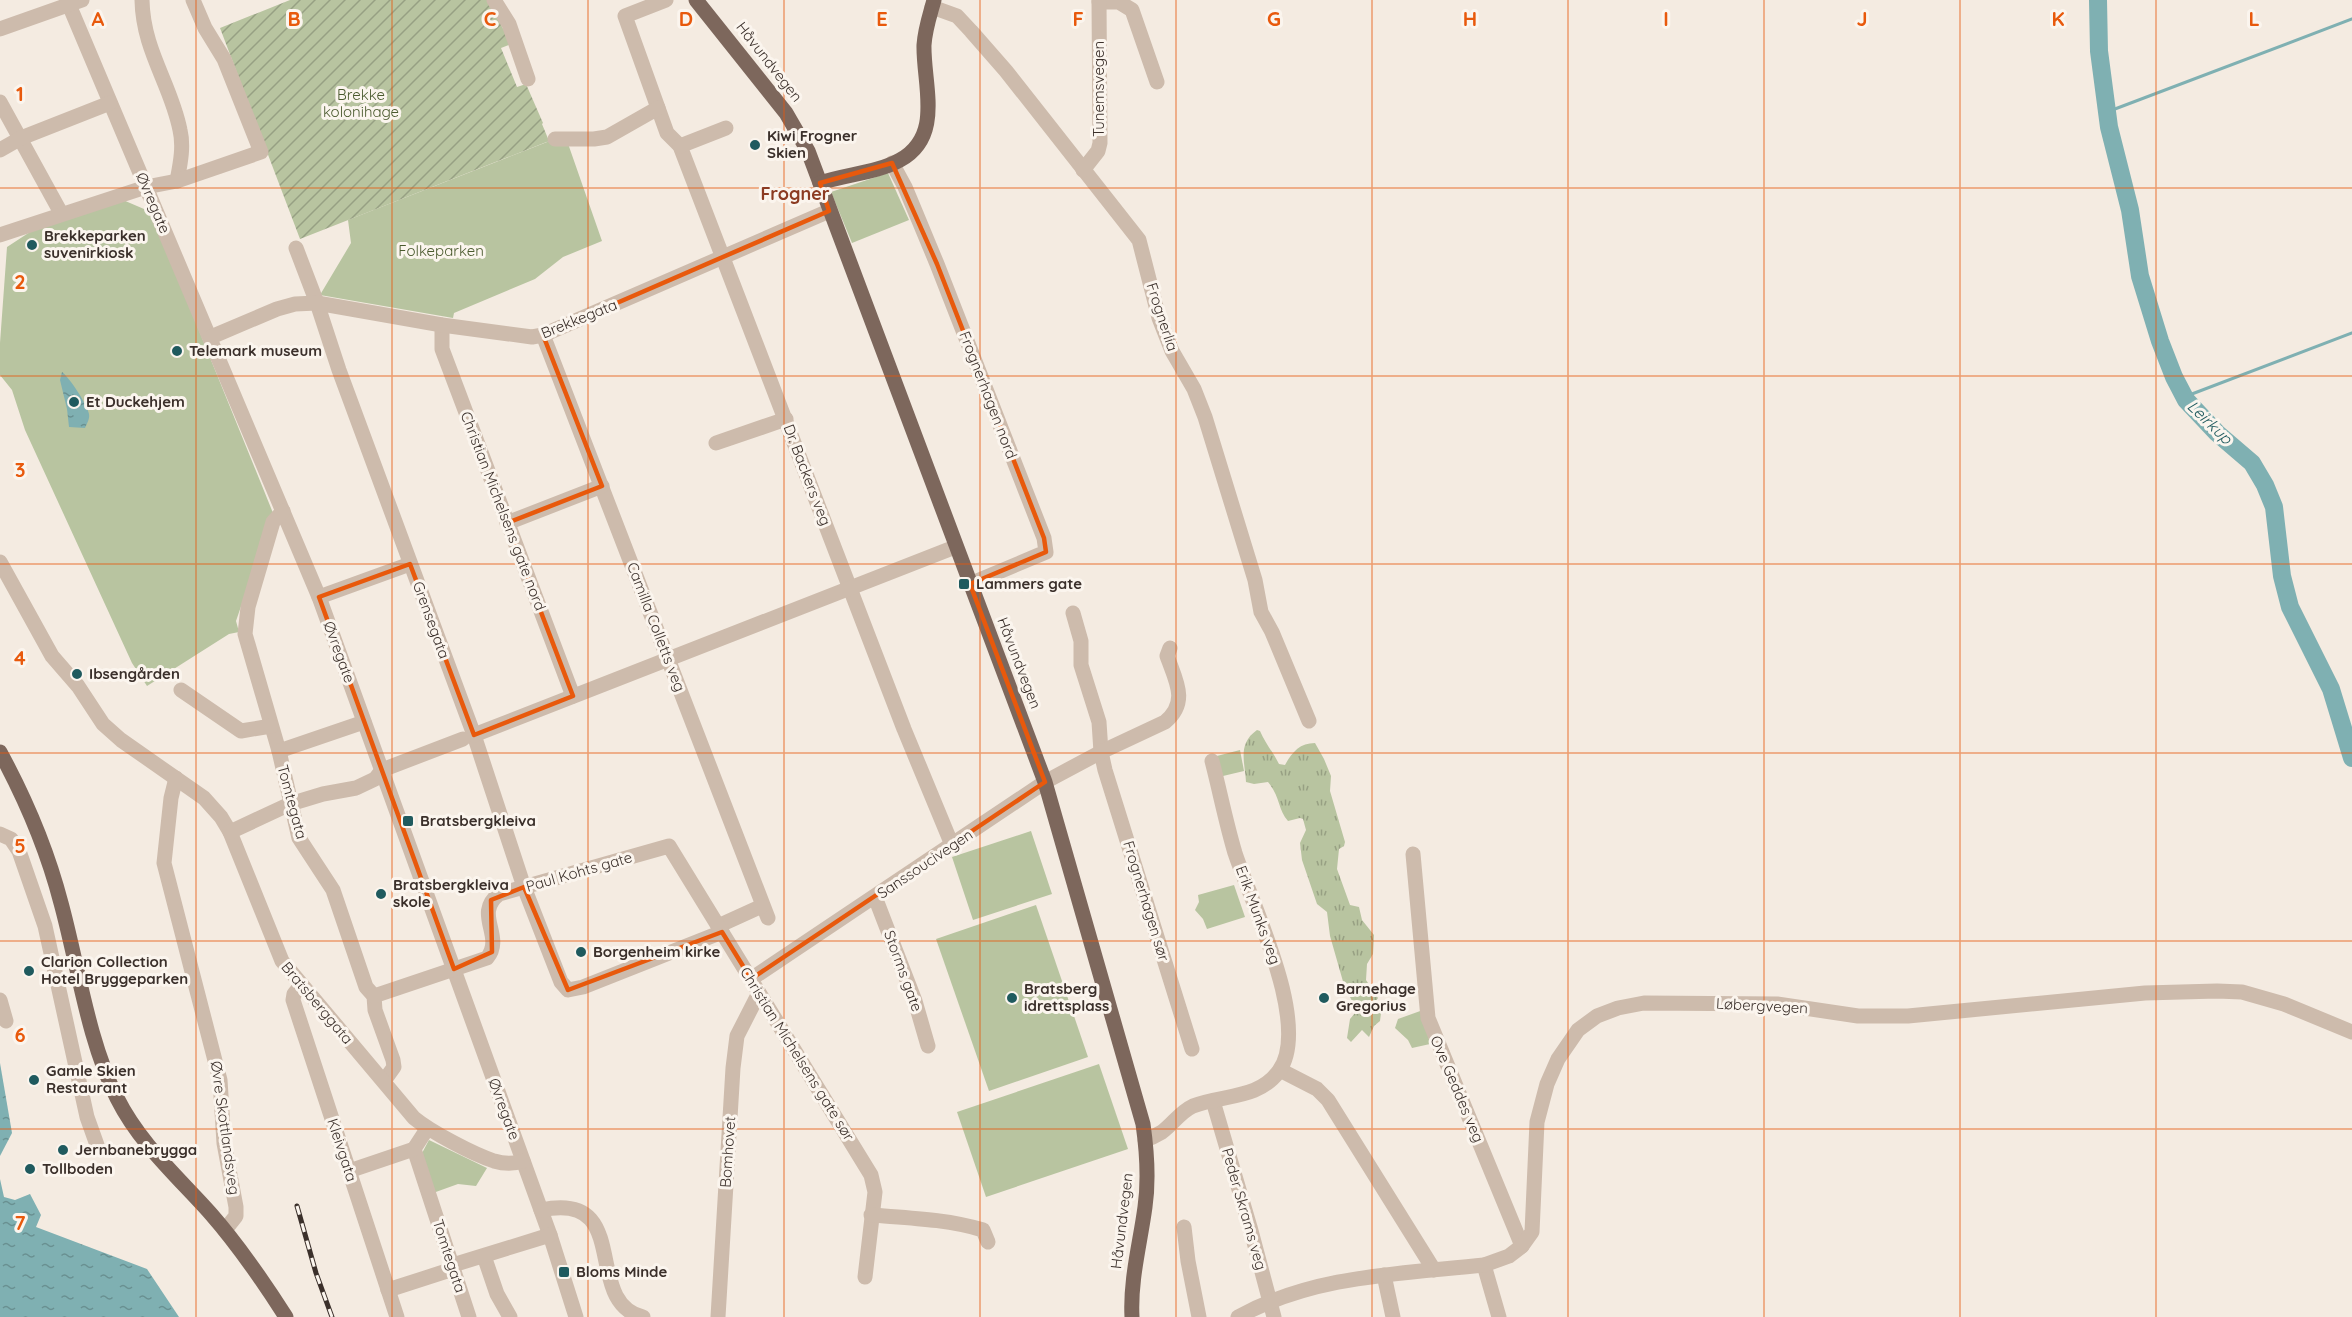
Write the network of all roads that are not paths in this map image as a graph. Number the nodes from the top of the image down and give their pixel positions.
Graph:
1 (142, 0) edge
2 (193, 0) edge
3 (494, 0) edge
4 (666, 0) edge
5 (696, 0) edge
6 (1099, 1) edge
7 (73, 2) edge
8 (933, 3) edge
9 (0, 29) edge
10 (528, 79) dead end
11 (1157, 82) dead end
12 (0, 102) edge
13 (110, 103) junction
14 (658, 108) junction
15 (726, 128) dead end
16 (21, 138) junction
17 (555, 139) dead end
18 (680, 146) junction
19 (0, 150) edge
20 (892, 163) junction
21 (1083, 170) junction
22 (177, 181) junction
23 (820, 183) junction
24 (146, 187) junction
25 (829, 211) junction
26 (61, 213) junction
27 (2, 230) edge
28 (296, 248) dead end
29 (723, 257) junction
30 (317, 303) junction
31 (442, 325) junction
32 (543, 335) junction
33 (211, 337) junction
34 (786, 419) junction
35 (716, 443) dead end
36 (602, 486) junction
37 (283, 511) junction
38 (507, 523) junction
39 (956, 547) junction
40 (0, 562) edge
41 (411, 564) junction
42 (970, 584) junction
43 (852, 589) junction
44 (319, 597) junction
45 (1073, 614) dead end
46 (1170, 648) dead end
47 (668, 660) junction
48 (180, 690) dead end
49 (573, 696) junction
50 (1309, 721) dead end
51 (364, 722) junction
52 (271, 726) junction
53 (468, 737) junction
54 (0, 752) edge
55 (279, 752) junction
56 (1101, 752) junction
57 (1212, 761) dead end
58 (382, 770) junction
59 (176, 778) junction
60 (1045, 782) junction
61 (290, 804) junction
62 (230, 832) junction
63 (0, 834) edge
64 (952, 845) junction
65 (669, 846) joint
66 (1413, 854) dead end
67 (524, 887) junction
68 (875, 897) junction
69 (720, 929) junction
70 (454, 969) junction
71 (301, 985) junction
72 (755, 986) junction
73 (374, 996) junction
74 (0, 1000) edge
75 (6, 1021) dead end
76 (2352, 1032) edge
77 (928, 1046) dead end
78 (1192, 1049) dead end
79 (1280, 1070) junction
80 (384, 1081) junction
81 (1213, 1101) junction
82 (427, 1129) junction
83 (1145, 1140) junction
84 (98, 1145) dead end
85 (414, 1149) junction
86 (523, 1161) junction
87 (349, 1170) junction
88 (541, 1210) junction
89 (871, 1215) junction
90 (1184, 1227) dead end
91 (225, 1230) junction
92 (550, 1235) junction
93 (988, 1242) dead end
94 (1522, 1246) junction
95 (484, 1256) junction
96 (1484, 1264) junction
97 (453, 1267) junction
98 (1434, 1270) junction
99 (1384, 1275) junction
100 (865, 1277) dead end
101 (388, 1290) junction
102 (1269, 1301) junction
103 (286, 1317) edge
104 (397, 1317) edge
105 (469, 1317) edge
106 (510, 1317) edge
107 (576, 1317) edge
108 (643, 1317) edge
109 (718, 1317) edge
110 (1132, 1317) edge
111 (1199, 1317) edge
112 (1238, 1317) edge
113 (1274, 1317) edge
114 (1393, 1317) edge
115 (1499, 1317) edge

1 - 22 street
2 - 22 street
3 - 10 street
4 - 14 street, Dr. Backers veg
5 - 23 main road, Håvundvegen
6 - 11 street, Tunemsvegen
6 - 21 street, Tunemsvegen
7 - 9 street
7 - 13 street, Øvregate
8 - 20 main road
8 - 21 street, Frognerlia
12 - 16 street
13 - 16 street
13 - 24 street, Øvregate
14 - 17 street
14 - 18 street, Dr. Backers veg
15 - 18 street
16 - 19 street
16 - 26 street
18 - 29 street, Dr. Backers veg
20 - 23 main road
20 - 42 street, Frognerhagen nord
21 - 50 street, Frognerlia
22 - 24 street
23 - 25 main road, Håvundvegen
24 - 26 street
24 - 33 street, Øvregate
25 - 29 street, Brekkegata
25 - 39 main road, Håvundvegen
26 - 27 street
28 - 30 street, Grensegata
29 - 32 street, Brekkegata
29 - 34 street, Dr. Backers veg
30 - 31 street, Brekkegata
30 - 33 street, Brekkegata
30 - 41 street, Grensegata
31 - 32 street, Brekkegata
31 - 38 street, Christian Michelsens gate nord
32 - 36 street, Camilla Colletts veg
33 - 37 street, Øvregate
34 - 35 street
34 - 43 street, Dr. Backers veg
36 - 38 street
36 - 47 street, Camilla Colletts veg
37 - 44 street, Øvregate
37 - 52 street, Tomtegata
38 - 49 street, Christian Michelsens gate nord
39 - 42 main road, Håvundvegen
39 - 43 street
40 - 59 street, Bratsberggata
41 - 44 street
41 - 53 street, Grensegata
42 - 60 main road, Håvundvegen
43 - 47 street
43 - 64 street, Dr. Backers veg
44 - 51 street, Øvregate
45 - 56 street
46 - 56 street, Sanssoucivegen
47 - 49 street
47 - 69 street, Camilla Colletts veg
48 - 52 street
49 - 53 street
51 - 55 street
51 - 58 street, Øvregate
52 - 55 street, Tomtegata
53 - 58 street
53 - 67 street, Grensegata
54 - 91 main road
55 - 61 street, Tomtegata
56 - 60 street, Sanssoucivegen
56 - 78 street, Frognerhagen sør
57 - 79 street, Erik Munks veg
58 - 61 street
58 - 70 street, Øvregate
59 - 62 street, Bratsberggata
59 - 91 street, Øvre Skottlandsveg
60 - 64 street, Sanssoucivegen
60 - 83 main road, Håvundvegen
61 - 62 street
61 - 73 street, Tomtegata
62 - 71 street, Bratsberggata
63 - 84 street
64 - 68 street, Sanssoucivegen
65 - 67 street, Paul Kohts gate
65 - 69 street, Christian Michelsens gate sør
66 - 94 street, Ove Geddes veg
67 - 69 street, Grensegata
67 - 70 street, Paul Kohts gate
68 - 72 street, Sanssoucivegen
68 - 77 street, Storms gate
69 - 72 street, Christian Michelsens gate sør
70 - 73 street, Paul Kohts gate
70 - 86 street, Øvregate
71 - 80 street, Bratsberggata
71 - 87 street, Kleivgata
72 - 89 street, Christian Michelsens gate sør
72 - 109 street, Bomhovet
73 - 80 street, Tomtegata
74 - 75 street
76 - 94 street, Løbergvegen
79 - 81 street
79 - 98 street
80 - 82 street, Bratsberggata
81 - 83 street
81 - 102 street, Peder Skrams veg
82 - 85 street
82 - 86 street, Bratsberggata
83 - 110 main road, Håvundvegen
85 - 87 street
85 - 97 street, Tomtegata
86 - 88 street, Øvregate
87 - 101 street, Kleivgata
88 - 92 street, Øvregate
88 - 108 street
89 - 93 street
89 - 100 street, Christian Michelsens gate sør
90 - 111 street
91 - 103 main road
92 - 95 street
92 - 107 street, Øvregate
94 - 96 street
95 - 97 street
95 - 106 street
96 - 98 street
96 - 115 street
97 - 101 street
97 - 105 street, Tomtegata
98 - 99 street
99 - 102 street
99 - 114 street
101 - 104 street, Kleivgata
102 - 112 street
102 - 113 street, Peder Skrams veg

